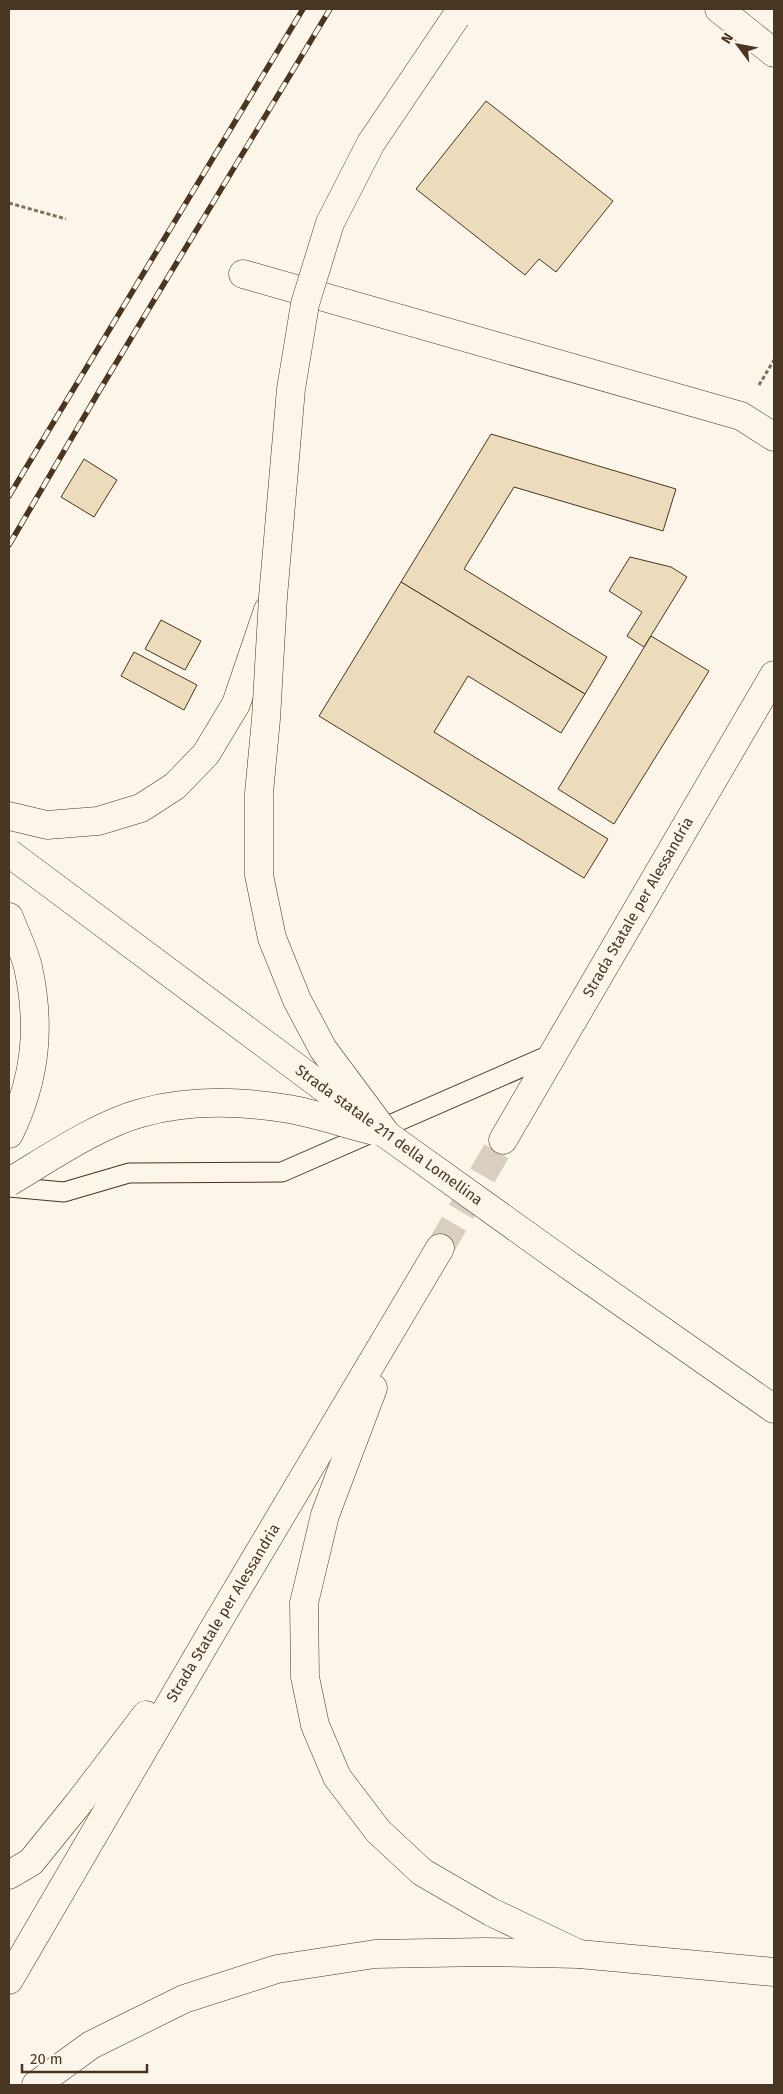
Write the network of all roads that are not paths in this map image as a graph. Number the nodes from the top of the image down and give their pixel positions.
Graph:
1 (718, 9) edge
2 (459, 13) edge
3 (774, 53) edge
4 (243, 274) dead end
5 (774, 437) edge
6 (273, 596) junction
7 (774, 675) edge
8 (774, 699) edge
9 (746, 722) junction
10 (9, 816) edge
11 (9, 853) edge
12 (9, 917) edge
13 (552, 1054) junction
14 (9, 1134) edge
15 (387, 1135) junction
16 (503, 1140) tunnel mouth
17 (9, 1182) edge
18 (9, 1187) edge
19 (440, 1248) tunnel mouth
20 (398, 1322) junction
21 (774, 1409) edge
22 (216, 1625) junction
23 (9, 1875) edge
24 (579, 1954) junction
25 (774, 1963) edge
26 (747, 1969) junction
27 (774, 1972) edge
28 (9, 1980) edge
29 (36, 2085) edge

1 - 3 main road
2 - 6 main road, bridge
4 - 5 main road
6 - 10 main road, bridge
6 - 15 main road, bridge
7 - 9 main road, Strada Statale per Alessandria
8 - 9 main road
9 - 13 main road, Strada Statale per Alessandria
11 - 15 main road, Strada statale 211 della Lomellina, bridge
12 - 14 main road
13 - 16 main road, Strada Statale per Alessandria
13 - 18 lane
15 - 17 main road, bridge
15 - 21 main road, Strada statale 211 della Lomellina, bridge
19 - 20 main road, Strada Statale per Alessandria
20 - 22 main road, Strada Statale per Alessandria
20 - 24 main road
22 - 23 main road
22 - 28 main road, Strada Statale per Alessandria
24 - 26 main road
24 - 29 main road
25 - 26 main road
26 - 27 main road

